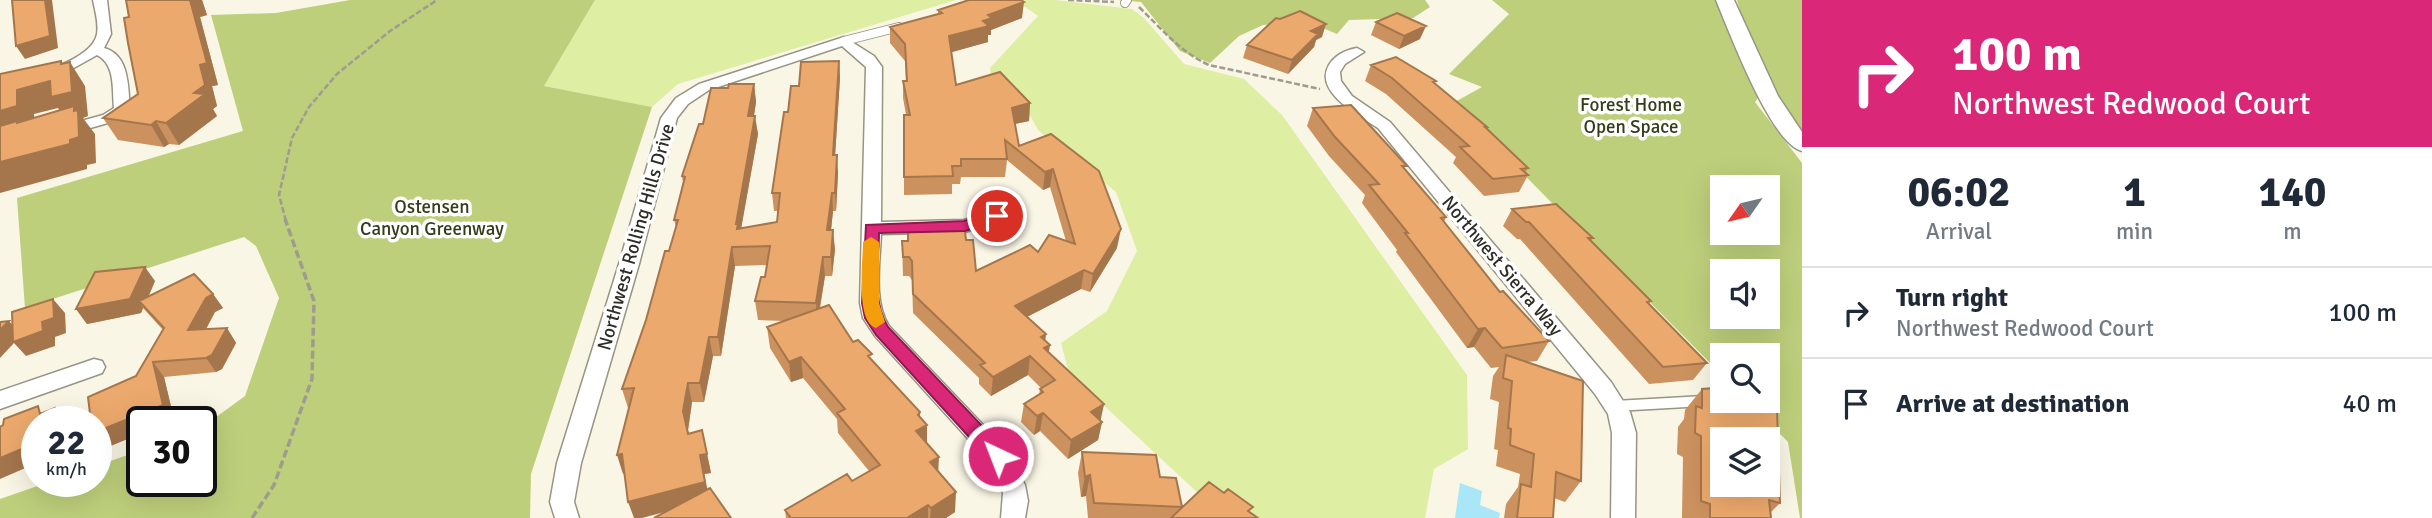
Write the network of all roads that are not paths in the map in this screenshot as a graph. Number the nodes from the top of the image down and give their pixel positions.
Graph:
1 (100, 0) edge
2 (1725, 0) edge
3 (902, 26) edge
4 (844, 41) junction
5 (96, 49) junction
6 (1357, 52) dead end
7 (0, 88) edge
8 (48, 134) edge
9 (1802, 145) edge
10 (997, 216) dead end
11 (872, 228) junction
12 (94, 367) dead end
13 (0, 400) edge
14 (1710, 401) edge
15 (1615, 406) junction
16 (567, 518) edge
17 (1013, 518) edge
18 (1623, 518) edge

1 - 5 street
2 - 9 street
3 - 4 lane, Northwest Rolling Hills Drive
4 - 11 street
4 - 16 street, Northwest Rolling Hills Drive
5 - 7 street
5 - 8 street
6 - 15 street, Northwest Sierra Way
10 - 11 street
11 - 17 street
12 - 13 street
14 - 15 lane
15 - 18 street, Northwest Sierra Way

